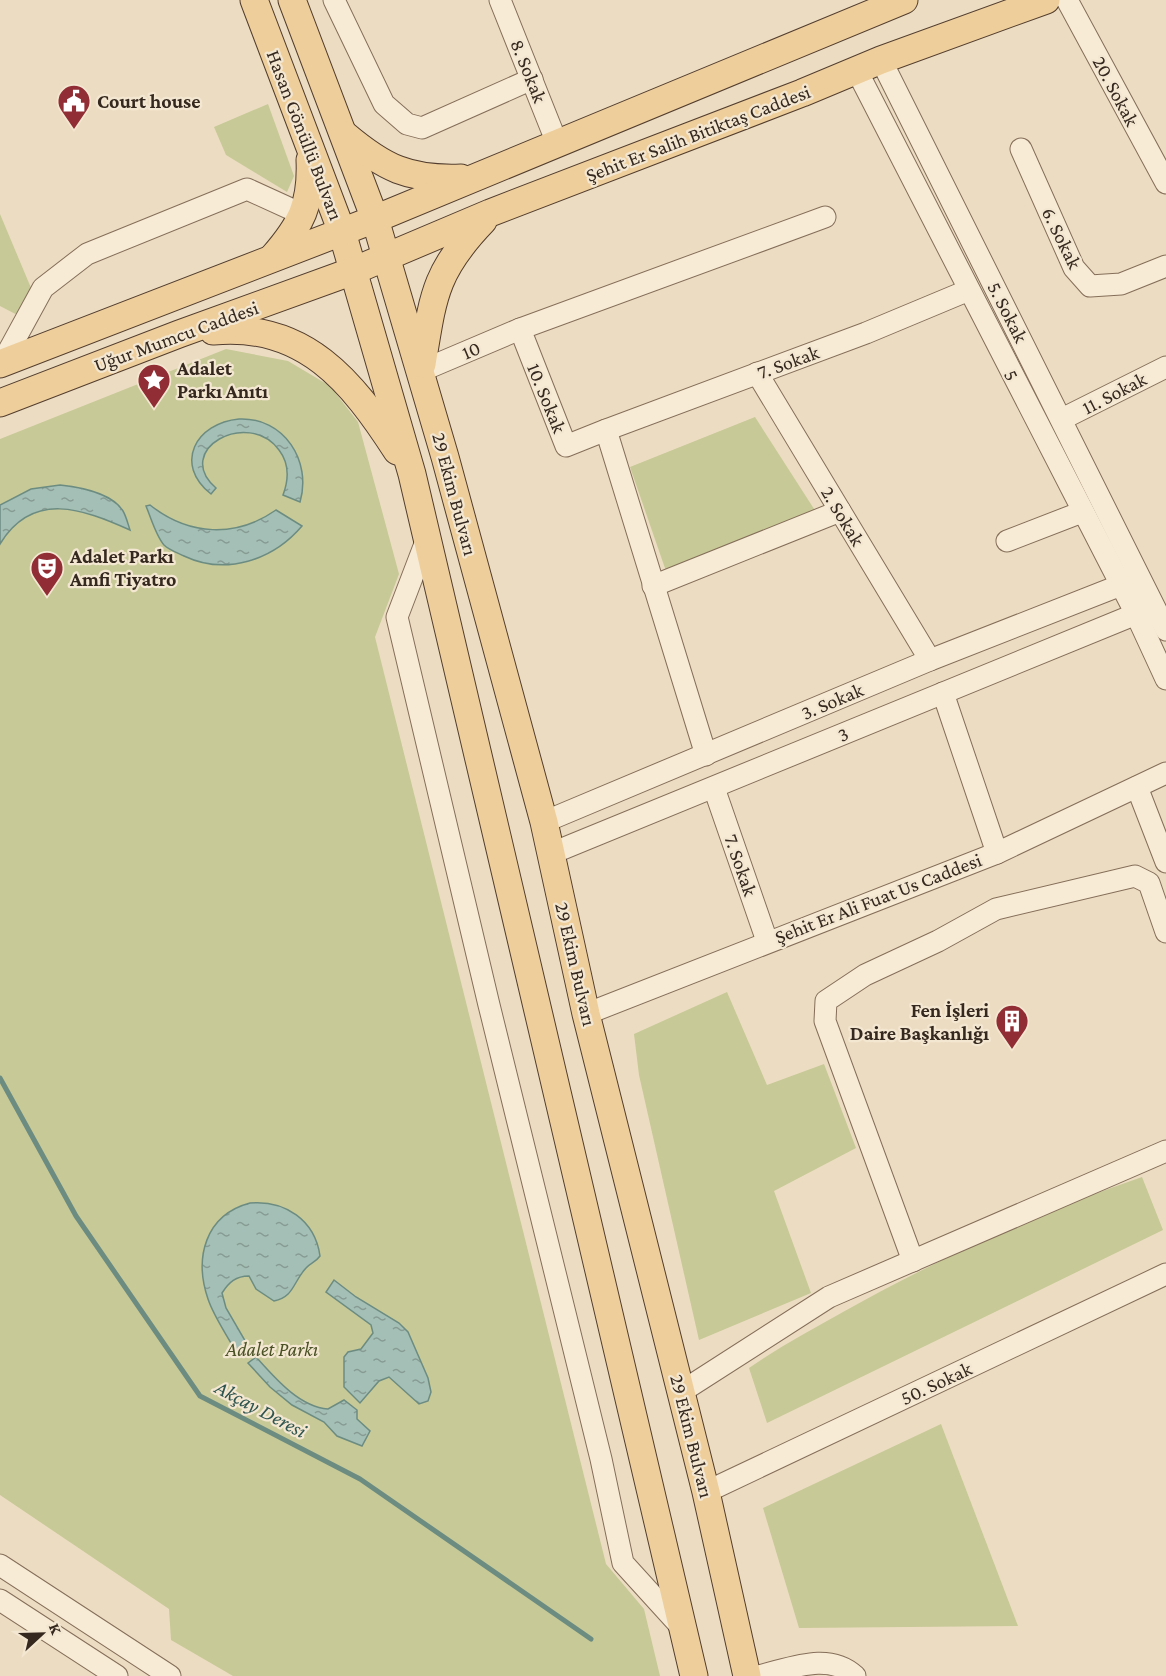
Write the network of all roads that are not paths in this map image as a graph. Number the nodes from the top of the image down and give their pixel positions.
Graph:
1 (254, 0) edge
2 (292, 0) edge
3 (334, 0) edge
4 (500, 0) edge
5 (904, 0) edge
6 (1046, 0) edge
7 (1067, 0) edge
8 (869, 65) junction
9 (532, 79) junction
10 (345, 135) junction
11 (557, 143) junction
12 (309, 147) junction
13 (1021, 149) dead end
14 (474, 177) junction
15 (1166, 183) edge
16 (490, 213) junction
17 (304, 215) junction
18 (825, 217) dead end
19 (375, 219) junction
20 (342, 232) junction
21 (387, 257) junction
22 (269, 260) junction
23 (1166, 266) edge
24 (353, 271) junction
25 (969, 290) junction
26 (520, 329) junction
27 (179, 334) junction
28 (1, 362) edge
29 (1166, 368) edge
30 (421, 371) junction
31 (757, 373) junction
32 (0, 403) edge
33 (1062, 419) junction
34 (606, 430) junction
35 (412, 474) junction
36 (840, 511) junction
37 (1082, 512) junction
38 (428, 536) junction
39 (1007, 542) dead end
40 (1121, 585) junction
41 (653, 586) junction
42 (1136, 614) junction
43 (1166, 630) edge
44 (930, 660) junction
45 (1166, 680) edge
46 (944, 693) junction
47 (706, 755) junction
48 (1166, 773) edge
49 (1137, 787) junction
50 (714, 788) junction
51 (544, 822) junction
52 (997, 853) junction
53 (550, 854) junction
54 (1166, 861) edge
55 (1166, 932) edge
56 (767, 941) junction
57 (586, 1014) junction
58 (1166, 1151) edge
59 (913, 1261) junction
60 (1166, 1274) edge
61 (681, 1392) junction
62 (706, 1492) junction
63 (0, 1565) edge
64 (0, 1600) edge
65 (683, 1629) junction
66 (117, 1676) edge
67 (170, 1676) edge
68 (694, 1676) edge
69 (747, 1676) edge
70 (758, 1676) edge
71 (855, 1676) edge

1 - 12 main road, Hasan Gönüllü Bulvarı
2 - 10 main road, Hasan Gönüllü Bulvarı
3 - 9 street
4 - 9 street, 8. Sokak
5 - 11 main road
6 - 8 main road, Şehit Er Salih Bitiktaş Caddesi
7 - 15 street, 20. Sokak
8 - 16 main road, Şehit Er Salih Bitiktaş Caddesi
8 - 25 street, 5
8 - 33 street, 5. Sokak
9 - 11 street, 8. Sokak
10 - 14 main road
10 - 19 main road, Hasan Gönüllü Bulvarı
11 - 14 main road
12 - 17 main road
12 - 20 main road, Hasan Gönüllü Bulvarı
13 - 23 street, 6. Sokak
14 - 19 main road
16 - 21 main road, Şehit Er Salih Bitiktaş Caddesi
16 - 30 main road
17 - 22 main road
17 - 28 street
18 - 26 street
19 - 20 main road
19 - 21 main road, Hasan Gönüllü Bulvarı
20 - 22 main road, Uğur Mumcu Caddesi
20 - 24 main road, Hasan Gönüllü Bulvarı
21 - 24 main road, Şehit Er Salih Bitiktaş Caddesi
21 - 30 main road, 29 Ekim Bulvarı
22 - 28 main road, Uğur Mumcu Caddesi
24 - 27 main road, Uğur Mumcu Caddesi
24 - 35 main road, 29 Ekim Bulvarı
25 - 31 street, 7. Sokak
25 - 37 street, 5
26 - 30 street, 10
26 - 34 street, 10. Sokak
27 - 32 main road, Uğur Mumcu Caddesi
27 - 35 main road
29 - 33 street, 11. Sokak
30 - 51 main road, 29 Ekim Bulvarı
31 - 34 street, 7. Sokak
31 - 36 street, 2. Sokak
33 - 43 street, 5. Sokak
34 - 41 street
35 - 38 main road, 29 Ekim Bulvarı
36 - 41 street
36 - 44 street, 2. Sokak
37 - 39 street
37 - 40 street, 5
38 - 65 main road, 29 Ekim Bulvarı
38 - 65 street
40 - 42 street, 5
40 - 44 street, 3. Sokak
41 - 47 street
42 - 45 street, 5
42 - 46 street, 3
44 - 47 street, 3. Sokak
46 - 50 street, 3
46 - 52 street
47 - 51 street, 3. Sokak
48 - 49 street, Şehit Er Ali Fuat Us Caddesi
49 - 52 street, Şehit Er Ali Fuat Us Caddesi
49 - 54 street
50 - 53 street, 3
50 - 56 street, 7. Sokak
51 - 53 main road, 29 Ekim Bulvarı
52 - 56 street, Şehit Er Ali Fuat Us Caddesi
53 - 57 main road, 29 Ekim Bulvarı
55 - 59 street
56 - 57 street, Şehit Er Ali Fuat Us Caddesi
57 - 61 main road, 29 Ekim Bulvarı
58 - 59 street
59 - 61 street
60 - 62 street, 50. Sokak
61 - 62 main road, 29 Ekim Bulvarı
62 - 69 main road, 29 Ekim Bulvarı
63 - 67 street
64 - 66 street
65 - 68 main road, 29 Ekim Bulvarı
70 - 71 street

